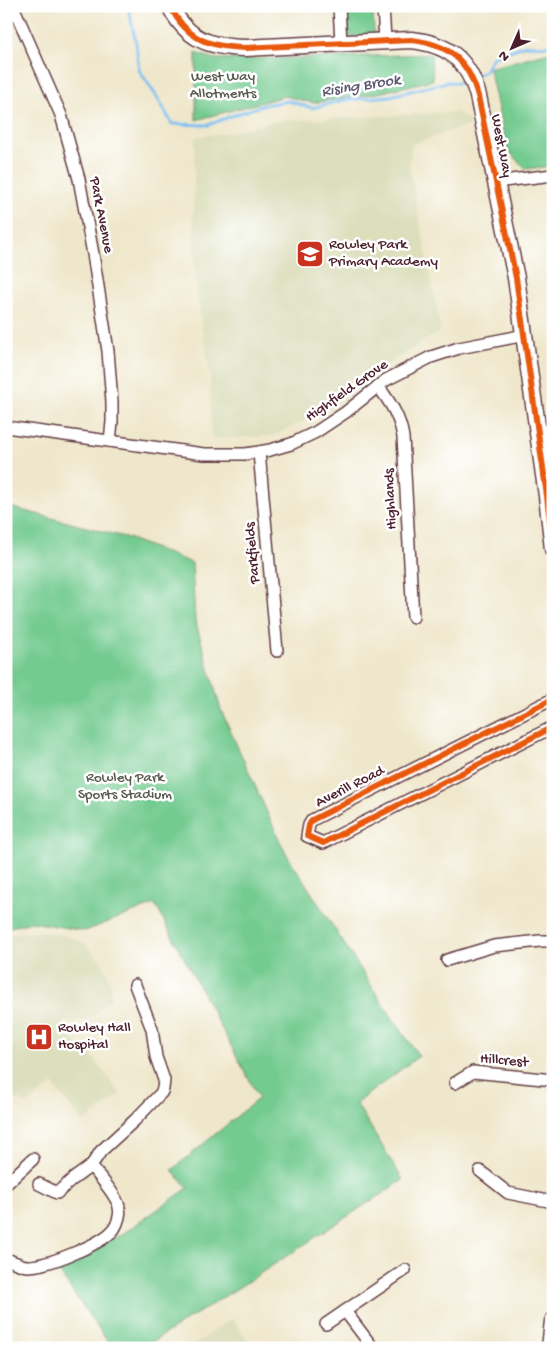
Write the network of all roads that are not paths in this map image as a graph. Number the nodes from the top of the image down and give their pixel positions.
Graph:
1 (13, 6) edge
2 (170, 6) edge
3 (339, 6) edge
4 (383, 6) edge
5 (385, 40) junction
6 (341, 43) junction
7 (553, 175) edge
8 (495, 182) junction
9 (525, 335) junction
10 (378, 386) junction
11 (6, 427) edge
12 (110, 441) junction
13 (259, 452) junction
14 (550, 495) edge
15 (553, 549) edge
16 (413, 617) dead end
17 (277, 652) dead end
18 (553, 700) edge
19 (553, 728) edge
20 (553, 941) edge
21 (447, 960) dead end
22 (136, 985) dead end
23 (553, 1080) edge
24 (455, 1083) dead end
25 (33, 1159) dead end
26 (92, 1166) junction
27 (480, 1171) dead end
28 (6, 1184) edge
29 (39, 1184) dead end
30 (553, 1202) edge
31 (6, 1259) edge
32 (406, 1270) dead end
33 (345, 1311) junction
34 (553, 1321) edge
35 (326, 1324) dead end
36 (373, 1348) edge
37 (550, 1348) edge

1 - 12 street, Park Avenue
2 - 6 street, West Way
3 - 6 street
4 - 5 street
5 - 6 street, West Way
5 - 8 street, West Way
7 - 8 street
8 - 9 street, West Way
9 - 10 street, Highfield Grove
9 - 14 street, West Way
10 - 13 street, Highfield Grove
10 - 16 street, Highlands
11 - 12 street, Highfield Grove
12 - 13 street, Highfield Grove
13 - 17 street, Parkfields
14 - 15 street, West Way
18 - 19 street, Averill Road
20 - 21 street
22 - 26 street
23 - 24 street, Hillcrest
25 - 28 street
26 - 29 street
26 - 31 street
27 - 30 street
32 - 33 street
33 - 35 street
33 - 36 street
34 - 37 street

